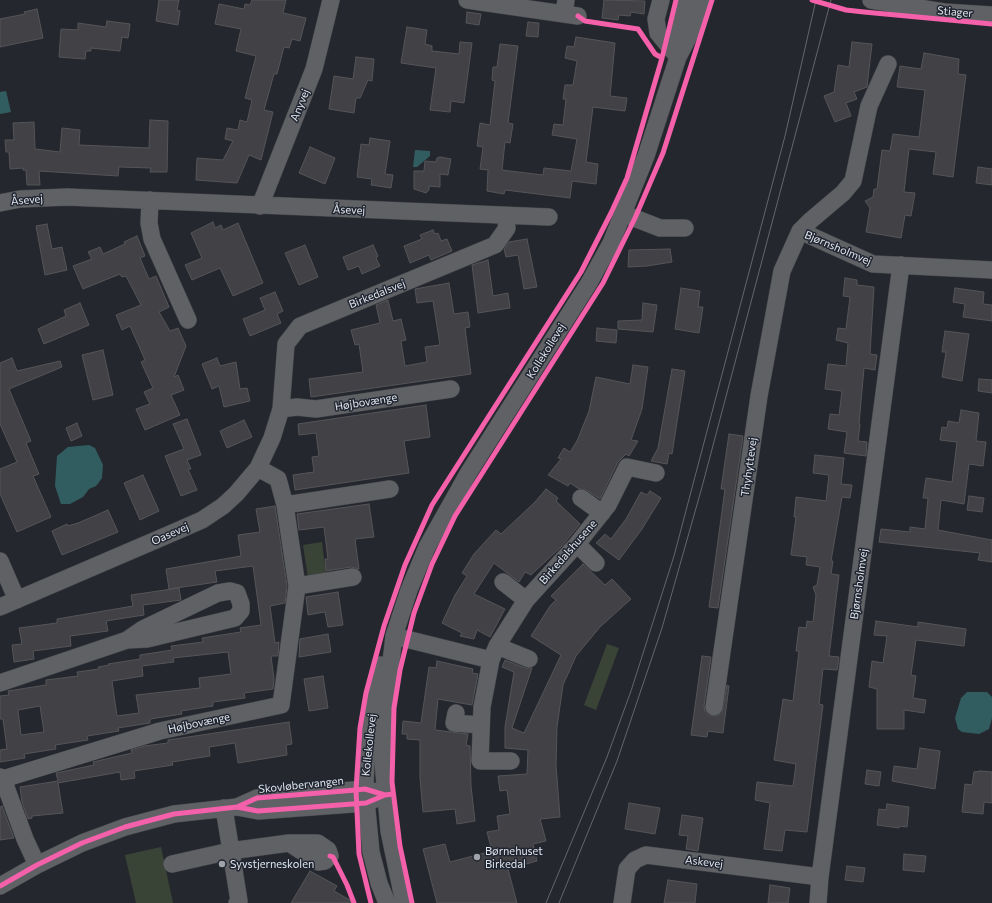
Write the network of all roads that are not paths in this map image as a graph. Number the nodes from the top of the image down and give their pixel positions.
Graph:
1 (331, 0) edge
2 (467, 0) edge
3 (661, 0) edge
4 (685, 0) edge
5 (702, 0) edge
6 (871, 0) edge
7 (944, 6) edge
8 (569, 10) edge
9 (992, 15) edge
10 (678, 56) junction
11 (888, 64) dead end
12 (150, 200) junction
13 (0, 203) edge
14 (260, 206) junction
15 (624, 214) junction
16 (506, 216) junction
17 (549, 217) dead end
18 (685, 228) dead end
19 (800, 232) junction
20 (901, 265) junction
21 (992, 270) edge
22 (188, 320) dead end
23 (451, 389) dead end
24 (280, 404) junction
25 (258, 468) junction
26 (656, 473) dead end
27 (390, 489) dead end
28 (581, 498) dead end
29 (285, 505) junction
30 (602, 513) junction
31 (578, 544) junction
32 (0, 561) edge
33 (596, 563) dead end
34 (353, 578) dead end
35 (503, 582) dead end
36 (297, 586) junction
37 (17, 600) junction
38 (526, 600) junction
39 (0, 607) edge
40 (394, 636) junction
41 (127, 640) junction
42 (494, 653) junction
43 (529, 659) dead end
44 (0, 683) edge
45 (714, 707) dead end
46 (456, 713) dead end
47 (481, 726) junction
48 (510, 761) dead end
49 (1, 778) edge
50 (385, 795) junction
51 (365, 796) junction
52 (231, 808) junction
53 (289, 842) dead end
54 (230, 851) junction
55 (172, 864) dead end
56 (37, 865) junction
57 (820, 877) junction
58 (0, 886) edge
59 (237, 903) edge
60 (387, 903) edge
61 (404, 903) edge
62 (622, 903) edge
63 (818, 903) edge

1 - 14 street, Anyvej
2 - 8 street
3 - 10 street
4 - 10 street, Kollekollevej
5 - 10 street, Kollekollevej
6 - 7 street, Stiager
7 - 9 street, Stiager
10 - 15 street, Kollekollevej
11 - 19 street, Thyhyttevej
12 - 13 street, Åsevej
12 - 14 street, Åsevej
12 - 22 street
14 - 16 street, Åsevej
15 - 18 street
15 - 40 street, Kollekollevej
16 - 17 street, Åsevej
16 - 24 street, Birkedalsvej
19 - 20 street, Bjørnsholmvej
19 - 45 street, Thyhyttevej
20 - 21 street, Bjørnsholmvej
20 - 57 street, Bjørnsholmvej
23 - 24 street, Højbovænge
24 - 25 street, Oasevej
25 - 29 street, Højbovænge
25 - 37 street, Oasevej
26 - 30 street, Birkedalshusene
27 - 29 street
28 - 30 street
29 - 36 street, Højbovænge
30 - 31 street, Birkedalshusene
31 - 33 street
31 - 38 street, Birkedalshusene
32 - 37 street
34 - 36 street
35 - 38 street
36 - 49 street, Højbovænge
37 - 39 street, Oasevej
38 - 42 street, Birkedalshusene
40 - 42 street
40 - 50 street, Kollekollevej
40 - 51 street, Kollekollevej
41 - 41 street
41 - 44 street
42 - 43 street
42 - 47 street, Birkedalshusene
46 - 47 street
47 - 48 street, Birkedalshusene
49 - 56 street, Højbovænge
50 - 51 street, Skovløbervangen
50 - 61 street, Kollekollevej
51 - 52 street, Skovløbervangen
51 - 60 street, Kollekollevej
52 - 54 street
52 - 56 street, Skovløbervangen
53 - 54 street
54 - 55 street
54 - 59 street
56 - 58 street, Skovløbervangen
57 - 62 street, Askevej
57 - 63 street, Bjørnsholmvej

